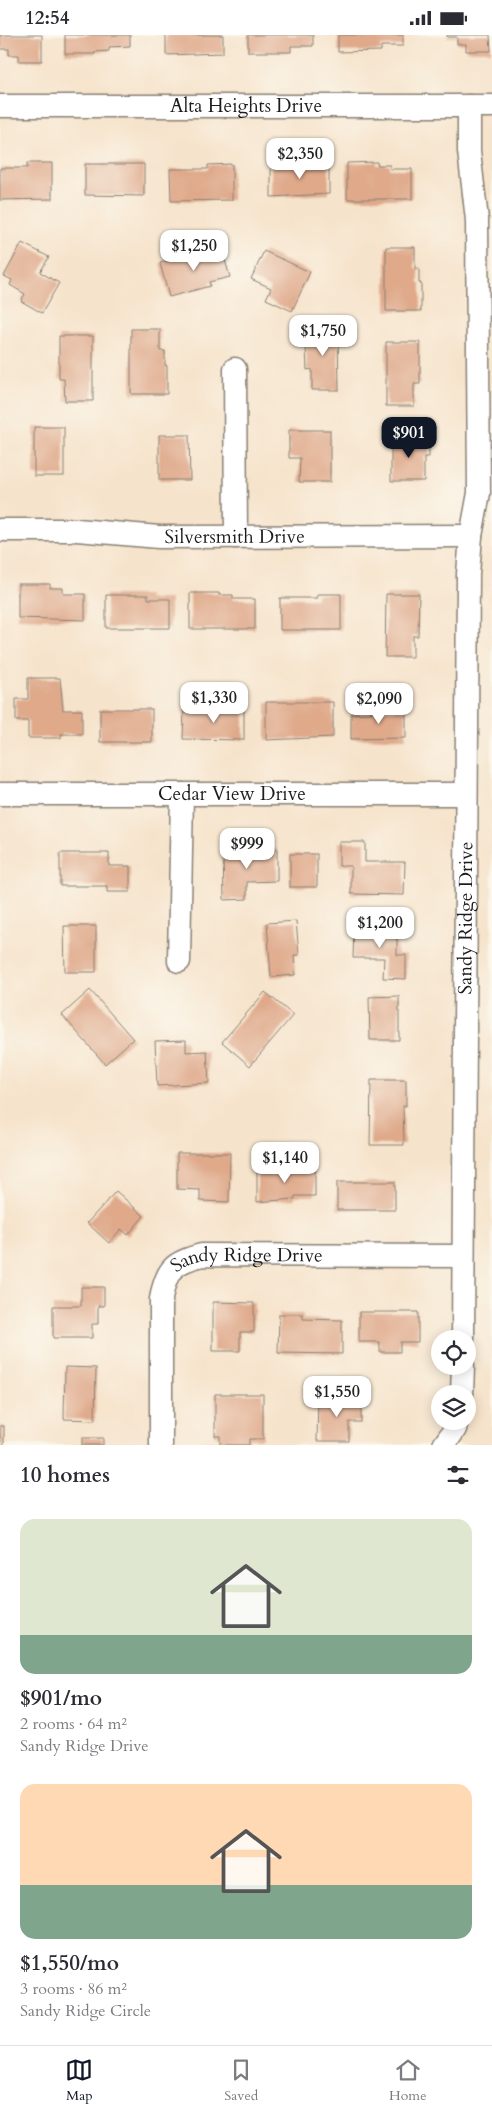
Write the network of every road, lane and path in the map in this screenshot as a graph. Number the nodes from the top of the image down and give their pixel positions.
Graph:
1 (0, 106) edge
2 (469, 106) junction
3 (492, 106) edge
4 (235, 369) dead end
5 (0, 530) edge
6 (470, 536) junction
7 (236, 537) junction
8 (0, 794) edge
9 (182, 794) junction
10 (466, 794) junction
11 (179, 961) dead end
12 (463, 1256) junction
13 (463, 1330) edge
14 (454, 1430) edge
15 (161, 1445) edge
16 (444, 1445) edge

1 - 2 street, Alta Heights Drive
2 - 3 street, Alta Heights Drive
2 - 6 street, Sandy Ridge Drive
4 - 7 street
5 - 7 street, Silversmith Drive
6 - 7 street, Silversmith Drive
6 - 10 street, Sandy Ridge Drive
8 - 9 street, Cedar View Drive
9 - 10 street, Cedar View Drive
9 - 11 street
10 - 12 street, Sandy Ridge Drive
12 - 13 street
12 - 15 street, Sandy Ridge Drive
14 - 16 street

